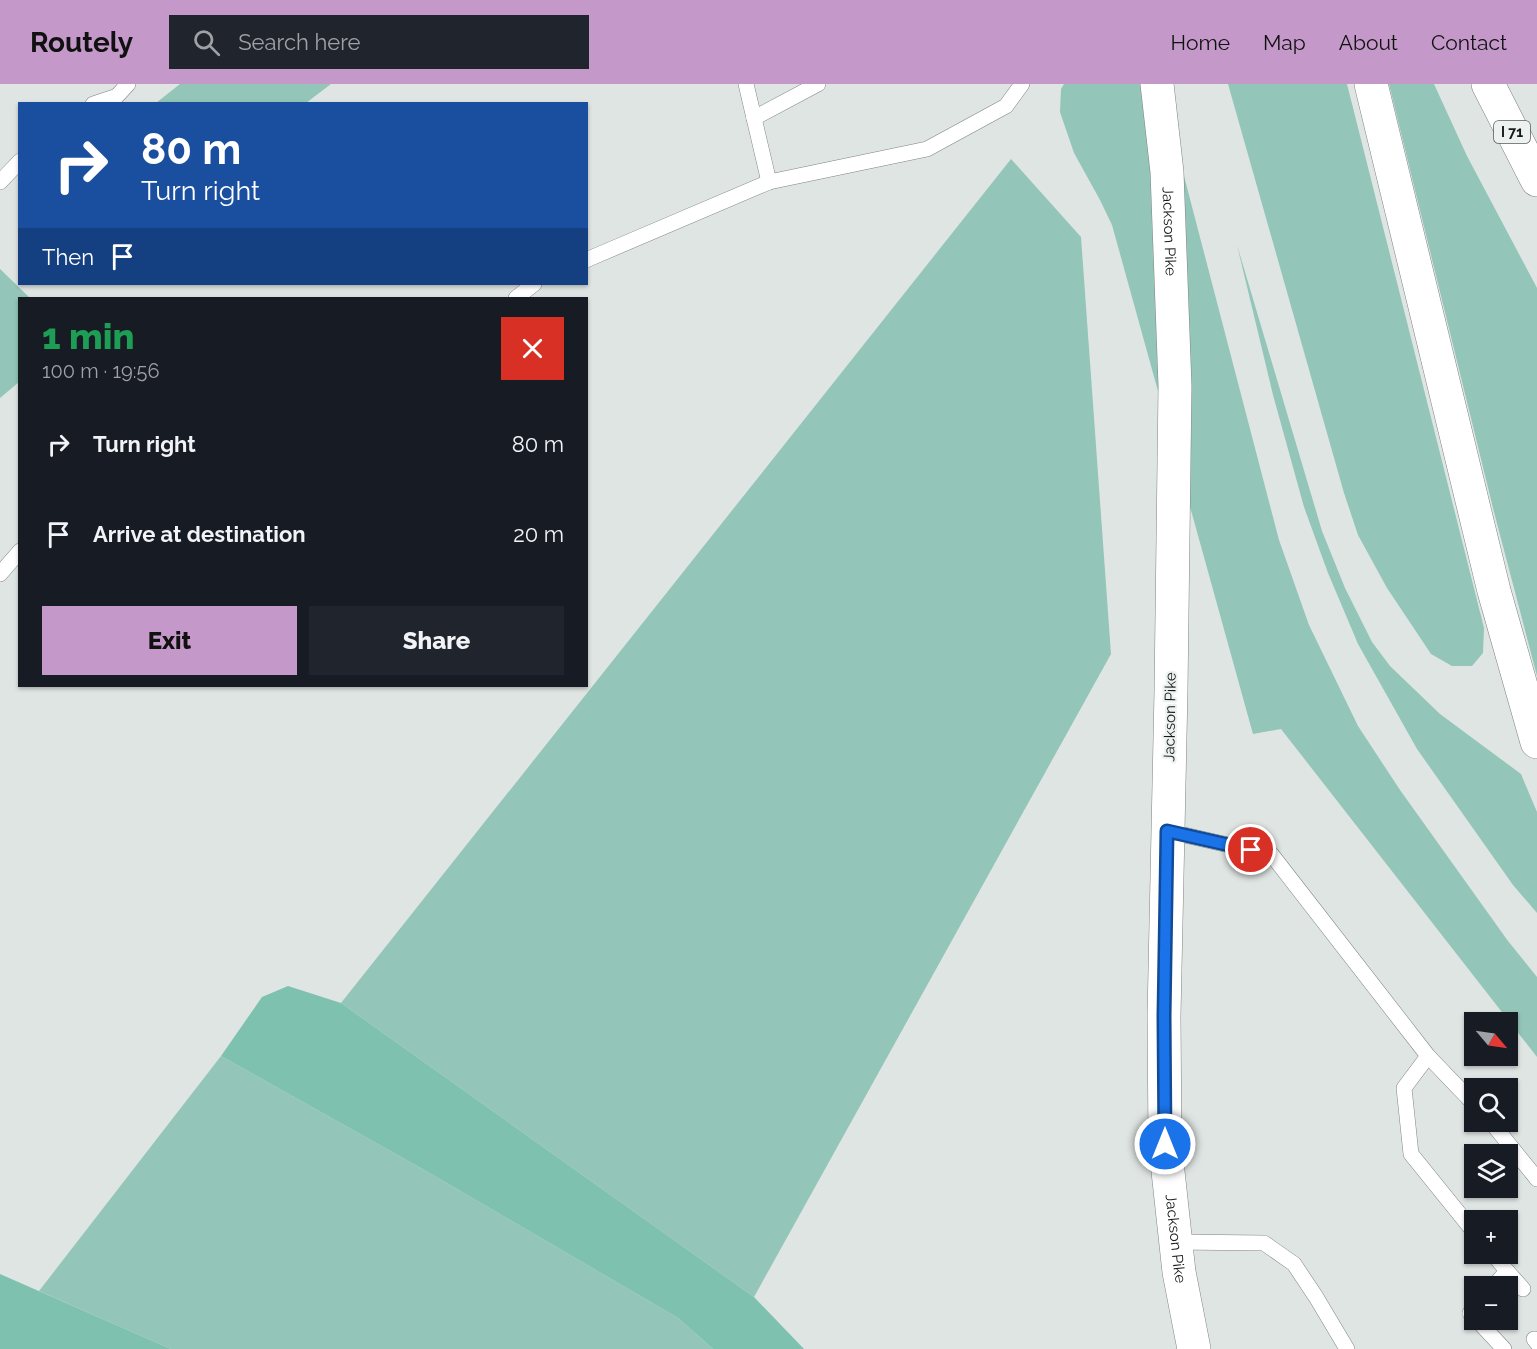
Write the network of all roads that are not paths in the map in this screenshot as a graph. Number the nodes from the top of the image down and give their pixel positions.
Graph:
1 (128, 84) edge
2 (746, 84) edge
3 (818, 84) edge
4 (1022, 84) edge
5 (1157, 84) edge
6 (1371, 84) edge
7 (1488, 84) edge
8 (99, 102) edge
9 (754, 118) junction
10 (18, 164) edge
11 (1537, 180) edge
12 (0, 182) edge
13 (769, 182) junction
14 (588, 259) edge
15 (533, 285) edge
16 (517, 297) edge
17 (18, 553) edge
18 (0, 574) edge
19 (1537, 742) edge
20 (1167, 831) junction
21 (1428, 1056) junction
22 (1464, 1094) edge
23 (1499, 1132) edge
24 (1537, 1179) edge
25 (1464, 1220) edge
26 (1176, 1242) junction
27 (1501, 1264) edge
28 (1507, 1271) junction
29 (1503, 1276) edge
30 (1523, 1289) dead end
31 (1486, 1330) edge
32 (1194, 1349) edge
33 (1347, 1349) edge
34 (1504, 1349) edge

1 - 8 lane
2 - 9 lane
3 - 9 lane
4 - 13 lane
5 - 20 main road, Jackson Pike
6 - 19 main road
7 - 11 main road, I 71
9 - 13 lane
10 - 12 lane
13 - 14 lane
15 - 16 lane
17 - 18 lane
20 - 21 lane
20 - 26 main road, Jackson Pike
21 - 22 lane
21 - 25 lane
23 - 24 lane
26 - 32 main road, Jackson Pike
26 - 33 lane
27 - 28 lane
28 - 29 lane
28 - 30 lane
31 - 34 lane

